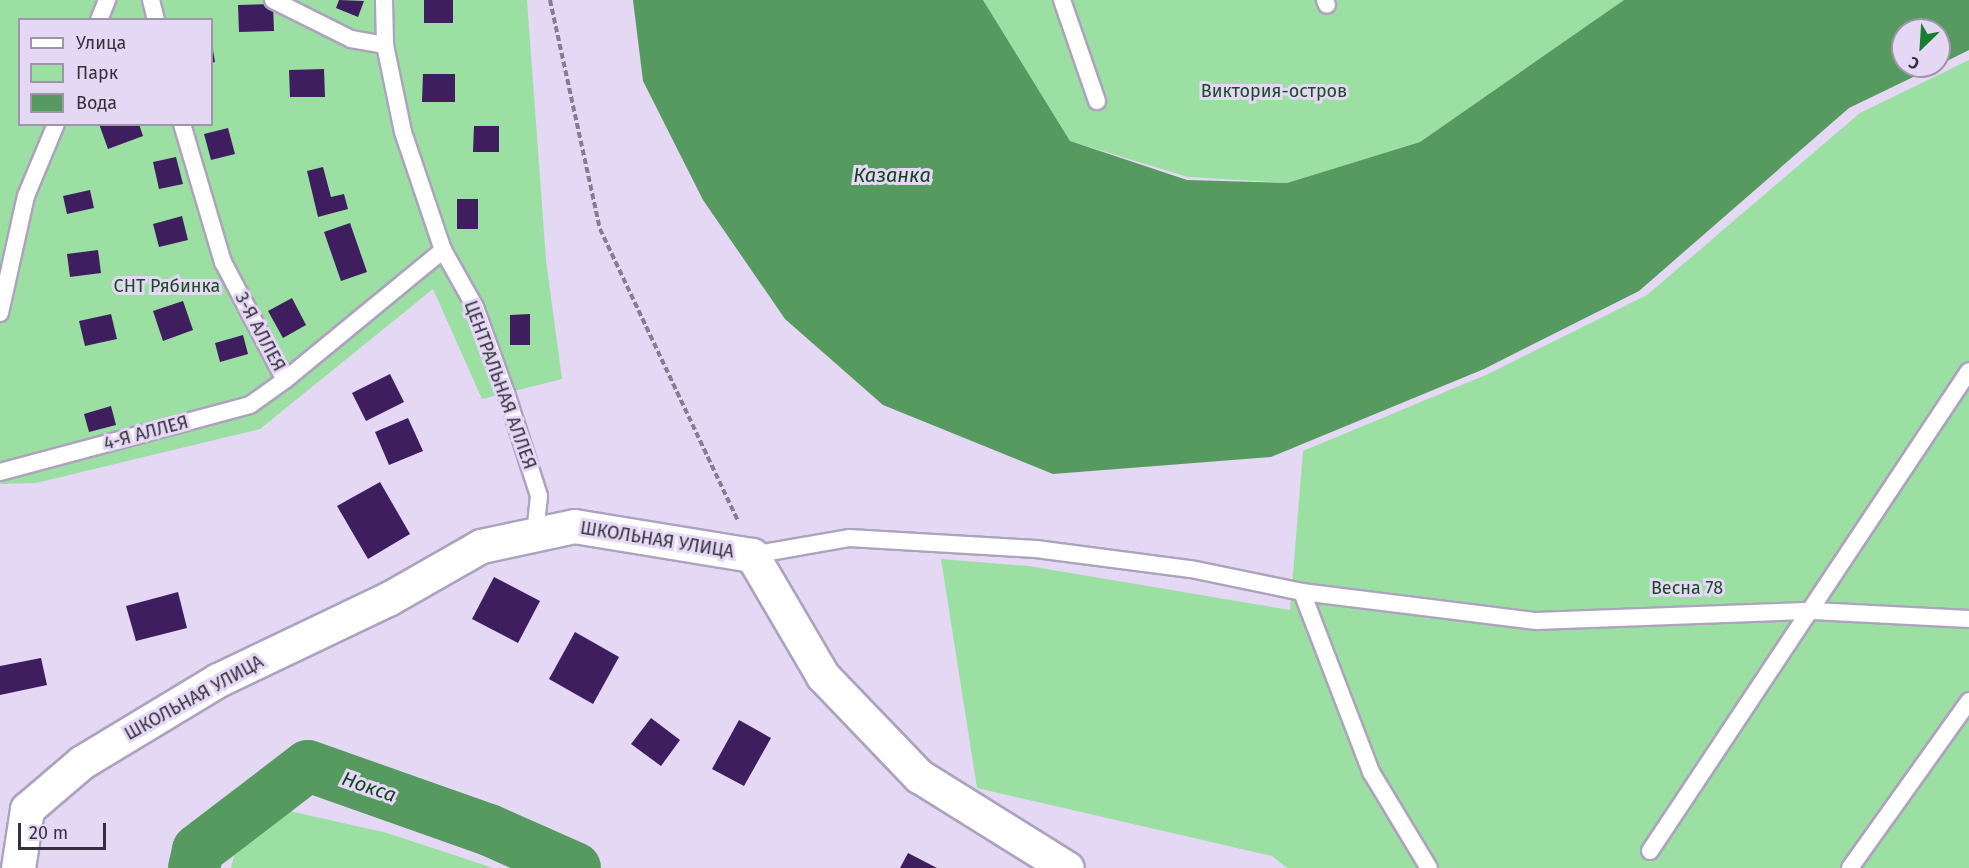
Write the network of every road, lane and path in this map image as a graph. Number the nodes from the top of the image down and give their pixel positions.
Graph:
1 (107, 0) edge
2 (151, 0) edge
3 (273, 0) edge
4 (384, 0) edge
5 (550, 0) edge
6 (1062, 0) edge
7 (100, 18) edge
8 (156, 18) edge
9 (385, 45) junction
10 (1097, 101) dead end
11 (55, 126) edge
12 (183, 126) edge
13 (443, 250) junction
14 (0, 313) edge
15 (1969, 371) edge
16 (285, 380) junction
17 (0, 472) edge
18 (535, 532) junction
19 (752, 555) junction
20 (1302, 592) junction
21 (1813, 611) junction
22 (1969, 619) edge
23 (1969, 701) edge
24 (1650, 851) dead end
25 (18, 868) edge
26 (1066, 868) edge
27 (1429, 868) edge
28 (1850, 868) edge

1 - 7 lane
2 - 8 lane
3 - 9 lane
4 - 9 lane, ЦЕНТРАЛЬНАЯ АЛЛЕЯ
5 - 19 path
6 - 10 lane
9 - 13 lane, ЦЕНТРАЛЬНАЯ АЛЛЕЯ
11 - 14 lane
12 - 16 lane, 3-Я АЛЛЕЯ
13 - 16 lane, 3-Я АЛЛЕЯ
13 - 18 lane, ЦЕНТРАЛЬНАЯ АЛЛЕЯ
15 - 21 lane
16 - 17 lane, 4-Я АЛЛЕЯ
18 - 19 street, ШКОЛЬНАЯ УЛИЦА
18 - 25 street, ШКОЛЬНАЯ УЛИЦА
19 - 20 lane
19 - 26 street, ШКОЛЬНАЯ УЛИЦА
20 - 21 lane
20 - 27 lane
21 - 22 lane
21 - 24 lane
23 - 28 lane

